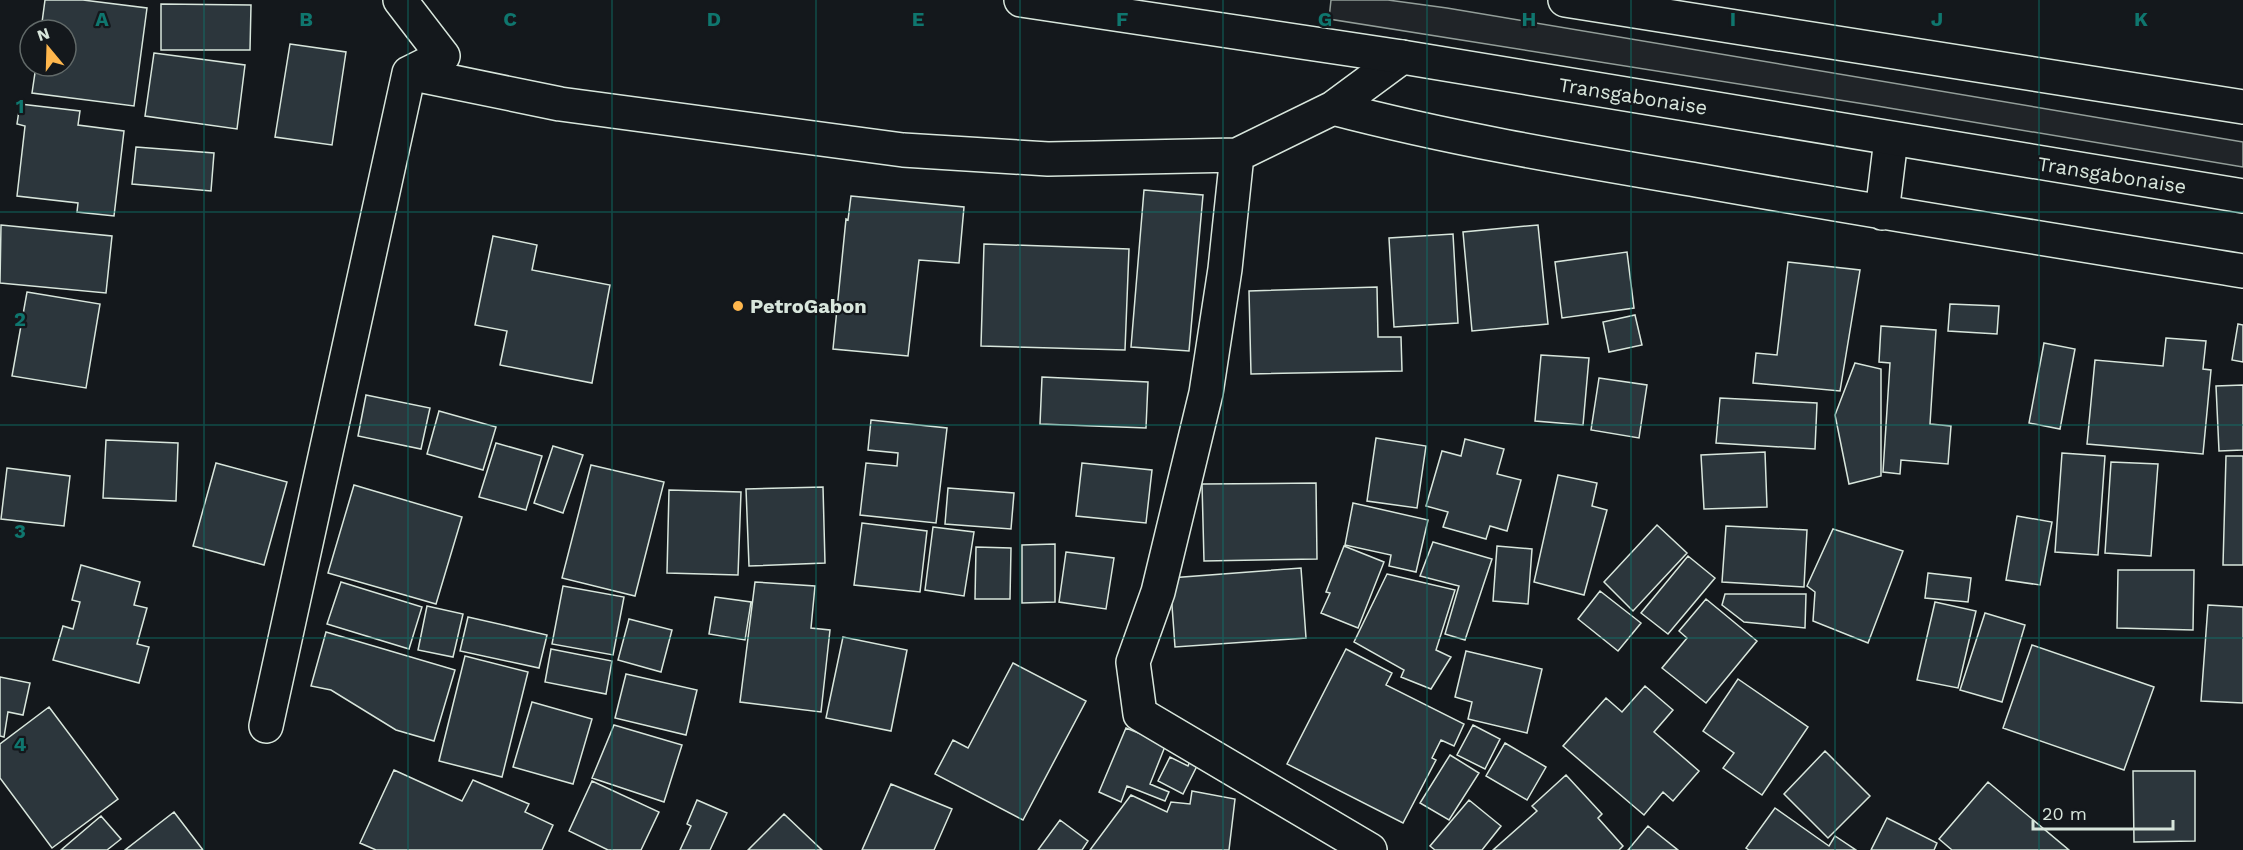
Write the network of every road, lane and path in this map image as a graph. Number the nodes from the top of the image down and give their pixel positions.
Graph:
1 (400, 0) edge
2 (1021, 0) edge
3 (1565, 0) edge
4 (1402, 57) junction
5 (409, 73) junction
6 (2243, 106) edge
7 (1333, 108) junction
8 (1891, 139) junction
9 (1237, 155) junction
10 (2243, 196) edge
11 (1882, 213) junction
12 (2243, 271) edge
13 (266, 726) dead end
14 (1370, 850) edge

1 - 5 main road
2 - 4 main road, Transgabonaise
3 - 6 main road
4 - 7 main road
4 - 8 main road, Transgabonaise
5 - 9 main road
5 - 13 main road
7 - 9 main road
7 - 11 main road
8 - 10 main road, Transgabonaise
8 - 11 main road
9 - 14 main road
11 - 12 main road

